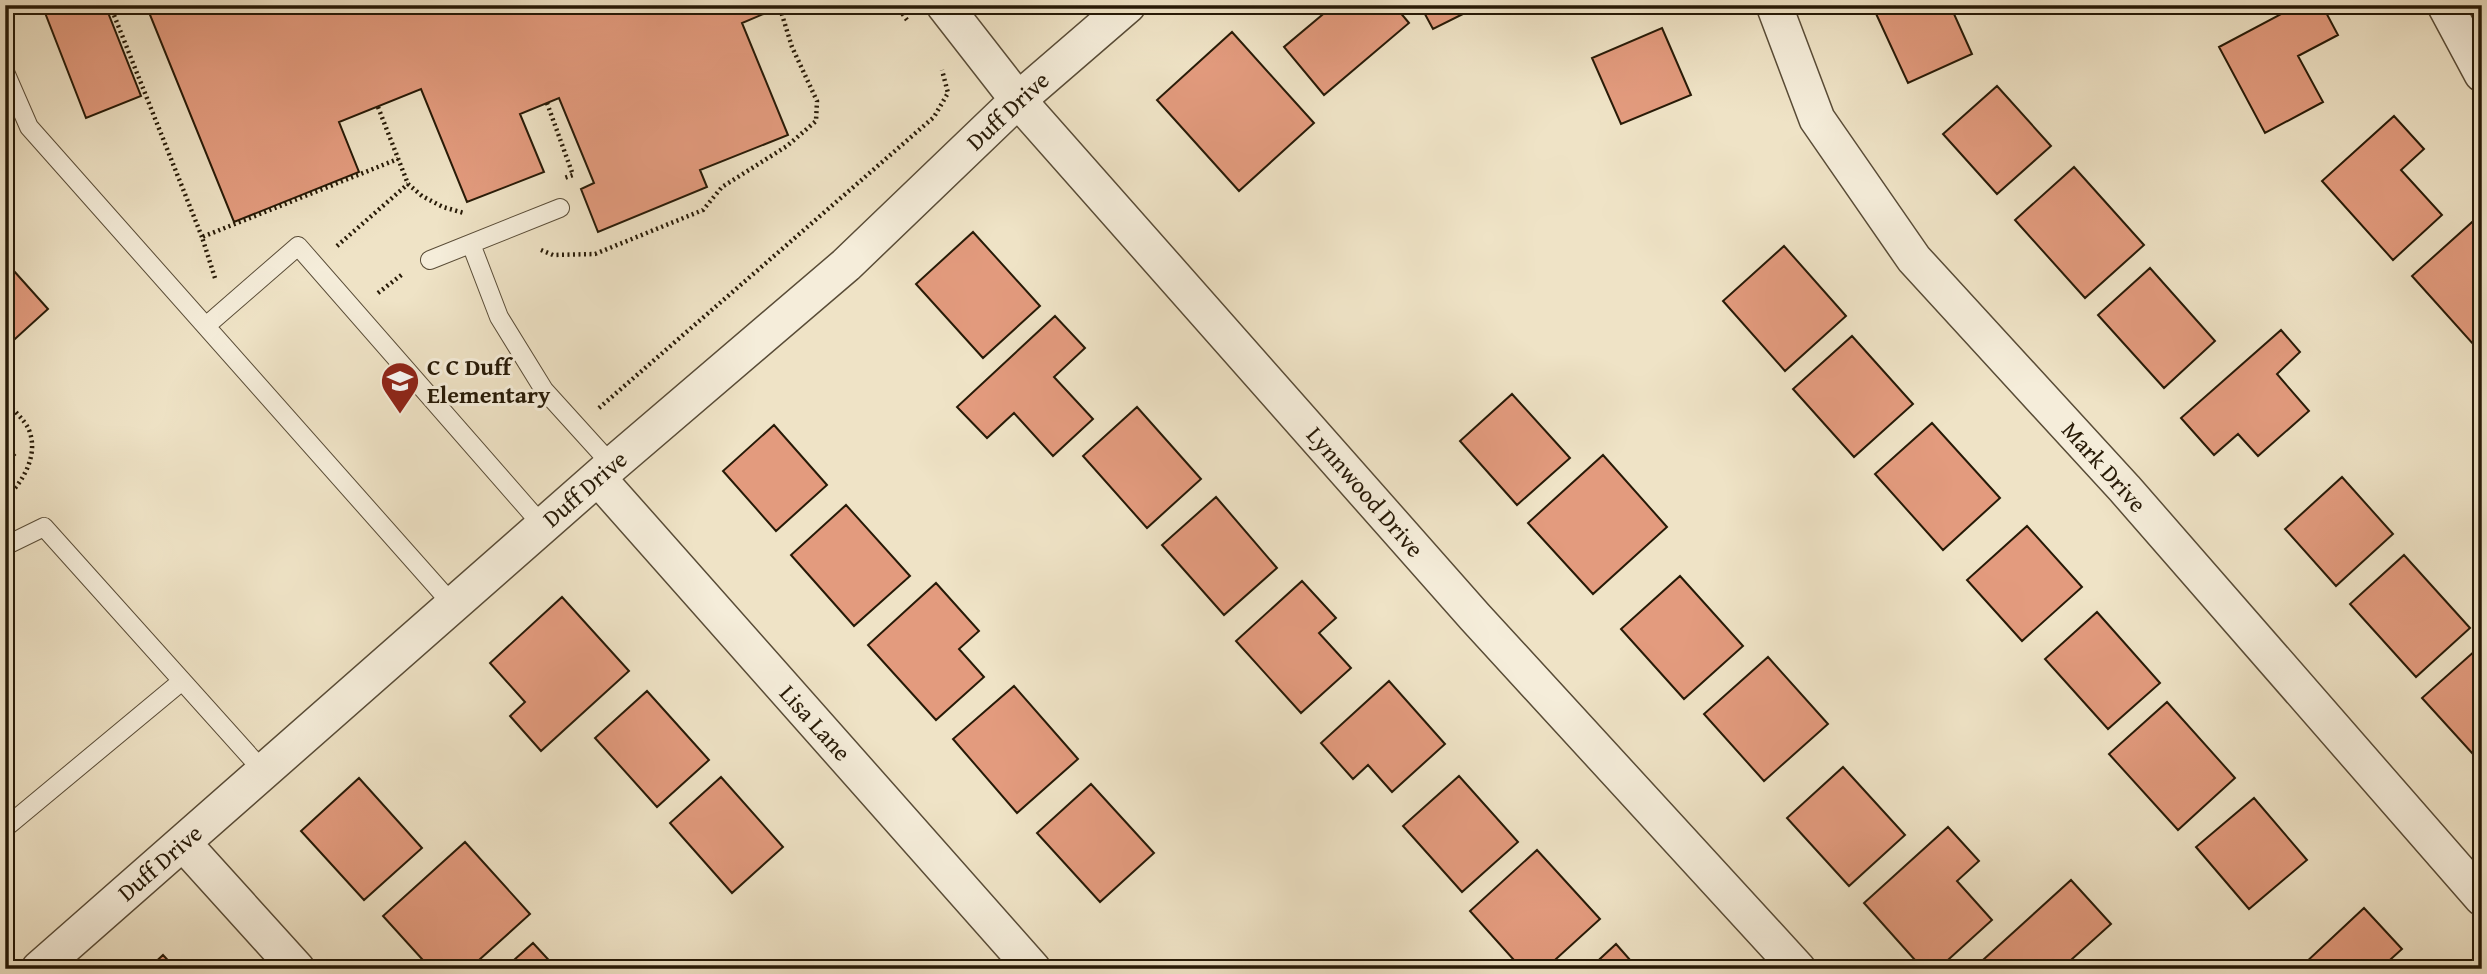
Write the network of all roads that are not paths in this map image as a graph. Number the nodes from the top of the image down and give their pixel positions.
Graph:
1 (944, 5) edge
2 (1128, 5) edge
3 (1774, 5) edge
4 (2445, 5) edge
5 (5, 72) edge
6 (2482, 75) edge
7 (1018, 100) junction
8 (560, 208) dead end
9 (471, 244) junction
10 (430, 260) road end
11 (206, 326) junction
12 (605, 471) junction
13 (542, 526) junction
14 (5, 545) edge
15 (453, 605) junction
16 (181, 681) junction
17 (264, 772) junction
18 (5, 828) edge
19 (183, 842) junction
20 (2482, 898) edge
21 (39, 969) edge
22 (297, 969) edge
23 (1033, 969) edge
24 (1798, 969) edge

1 - 7 street, Lynnwood Drive
2 - 7 street, Duff Drive
3 - 20 street, Mark Drive
4 - 6 street
5 - 11 lane
7 - 12 street, Duff Drive
7 - 24 street, Lynnwood Drive
8 - 9 lane
9 - 10 lane
9 - 12 lane
11 - 13 lane
11 - 15 lane
12 - 13 street, Duff Drive
12 - 23 street, Lisa Lane
13 - 15 street, Duff Drive
14 - 16 lane
15 - 17 street, Duff Drive
16 - 17 lane
16 - 18 lane
17 - 19 street, Duff Drive
19 - 21 street, Duff Drive
19 - 22 street

